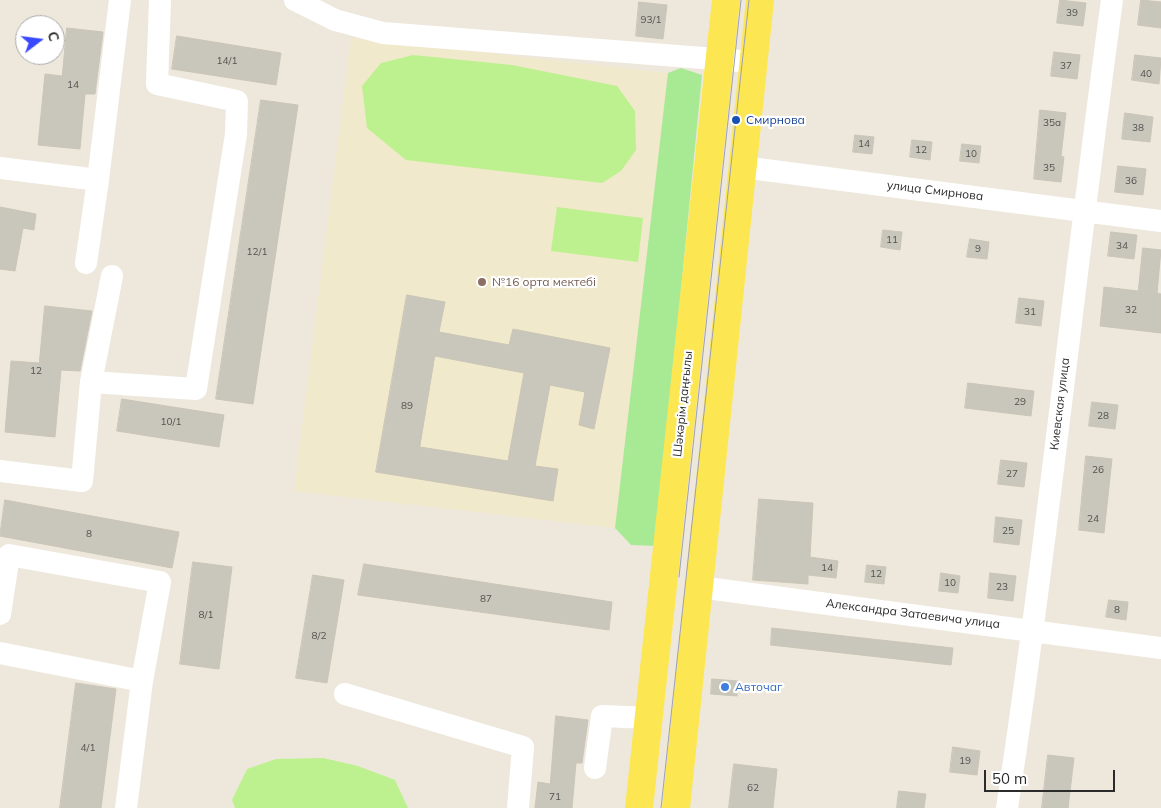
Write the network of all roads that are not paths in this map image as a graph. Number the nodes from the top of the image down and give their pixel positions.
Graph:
1 (120, 0) edge
2 (160, 0) edge
3 (295, 0) edge
4 (726, 0) edge
5 (760, 0) edge
6 (1112, 0) edge
7 (720, 58) junction
8 (754, 62) junction
9 (708, 162) junction
10 (742, 167) junction
11 (0, 168) edge
12 (98, 180) junction
13 (1083, 210) junction
14 (1161, 221) edge
15 (86, 264) dead end
16 (112, 276) dead end
17 (91, 382) junction
18 (0, 471) edge
19 (664, 584) junction
20 (699, 587) junction
21 (0, 614) edge
22 (1034, 630) junction
23 (1161, 648) edge
24 (0, 653) edge
25 (142, 681) junction
26 (345, 694) dead end
27 (650, 718) junction
28 (595, 768) dead end
29 (126, 808) edge
30 (518, 808) edge
31 (639, 808) edge
32 (676, 808) edge
33 (1007, 808) edge

1 - 12 street
2 - 17 street
3 - 7 street
4 - 7 main road, Шәкәрім даңғылы
5 - 8 main road
6 - 13 street, Киевская улица
7 - 8 street
7 - 9 main road, Шәкәрім даңғылы
8 - 10 main road
9 - 10 main road, улица Смирнова
9 - 19 main road, Шәкәрім даңғылы
10 - 13 street, улица Смирнова
10 - 20 main road
11 - 12 street
12 - 15 street
13 - 14 street, улица Смирнова
13 - 22 street, Киевская улица
16 - 17 street
17 - 18 street
19 - 20 main road, Александра Затаевича улица
19 - 27 main road, Шәкәрім даңғылы
20 - 22 street, Александра Затаевича улица
20 - 32 main road
21 - 25 street
22 - 23 street, Александра Затаевича улица
22 - 33 street, Киевская улица
24 - 25 street
25 - 29 street
26 - 30 street
27 - 28 street
27 - 31 main road, Шәкәрім даңғылы

